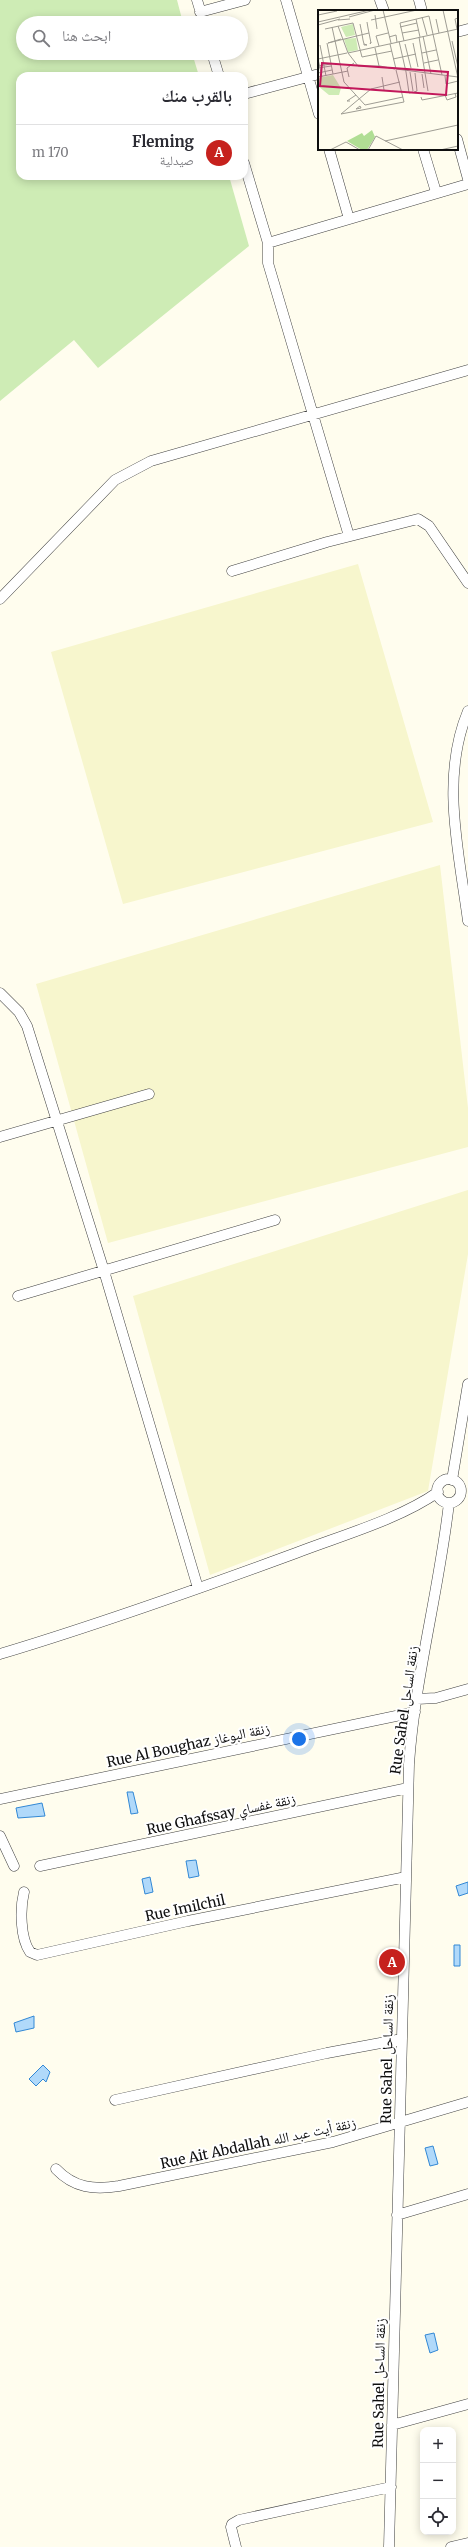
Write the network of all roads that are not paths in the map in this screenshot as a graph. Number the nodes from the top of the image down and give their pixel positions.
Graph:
1 (197, 0) edge
2 (245, 0) edge
3 (286, 0) edge
4 (380, 0) edge
5 (419, 0) edge
6 (384, 10) edge
7 (422, 10) edge
8 (200, 12) junction
9 (201, 16) edge
10 (468, 29) edge
11 (458, 32) edge
12 (214, 60) edge
13 (217, 72) edge
14 (318, 74) edge
15 (308, 77) junction
16 (248, 93) edge
17 (318, 111) edge
18 (458, 143) edge
19 (329, 150) edge
20 (423, 150) edge
21 (248, 176) edge
22 (468, 179) edge
23 (468, 184) edge
24 (436, 192) junction
25 (349, 219) junction
26 (268, 243) junction
27 (468, 370) edge
28 (314, 414) junction
29 (349, 536) junction
30 (232, 571) dead end
31 (468, 583) edge
32 (0, 599) edge
33 (468, 711) edge
34 (468, 921) edge
35 (0, 993) edge
36 (149, 1094) dead end
37 (56, 1121) junction
38 (0, 1137) edge
39 (275, 1220) dead end
40 (104, 1271) junction
41 (18, 1296) dead end
42 (468, 1384) edge
43 (452, 1480) junction
44 (465, 1488) edge
45 (438, 1492) junction
46 (449, 1503) junction
47 (198, 1588) junction
48 (0, 1654) edge
49 (468, 1689) edge
50 (417, 1699) junction
51 (414, 1712) junction
52 (408, 1788) junction
53 (0, 1799) edge
54 (0, 1836) edge
55 (14, 1866) dead end
56 (40, 1866) dead end
57 (406, 1877) junction
58 (24, 1892) dead end
59 (402, 2040) junction
60 (116, 2100) dead end
61 (468, 2102) edge
62 (400, 2123) junction
63 (56, 2169) dead end
64 (468, 2194) edge
65 (397, 2215) junction
66 (468, 2404) edge
67 (392, 2426) junction
68 (391, 2487) junction
69 (468, 2543) edge
70 (236, 2547) edge
71 (389, 2547) edge
72 (451, 2547) edge

1 - 8 street
2 - 8 street
3 - 15 street
4 - 6 street
5 - 7 street
8 - 9 street
10 - 11 street
12 - 13 street
14 - 15 street
15 - 16 street
15 - 17 street
18 - 22 street
19 - 25 street
20 - 24 street
21 - 26 street
23 - 24 street
24 - 25 street
25 - 26 street
26 - 28 street
27 - 28 street
28 - 29 street
28 - 32 street
29 - 30 street
29 - 31 street
33 - 34 street
35 - 37 street
36 - 37 street
37 - 38 street
37 - 40 street
39 - 40 street
40 - 41 street
40 - 47 street
42 - 43 street
43 - 44 street
43 - 45 street
44 - 46 street
45 - 46 street
45 - 47 street
46 - 50 street, Rue Sahel زنقة الساحل
47 - 48 street
49 - 50 street
50 - 51 street, Rue Sahel زنقة الساحل
51 - 52 street, Rue Sahel زنقة الساحل
51 - 53 street, Rue Al Boughaz زنقة البوغاز
52 - 56 street, Rue Ghafssay زنقة غفساي
52 - 57 street, Rue Sahel زنقة الساحل
54 - 55 street
57 - 58 street, Rue Imilchil
57 - 59 street, Rue Sahel زنقة الساحل
59 - 60 street
59 - 62 street, Rue Sahel زنقة الساحل
61 - 62 street, Rue Ait Abdallah زنقة أيت عبد الله
62 - 63 street, Rue Ait Abdallah زنقة أيت عبد الله
62 - 65 street, Rue Sahel زنقة الساحل
64 - 65 street
65 - 67 street, Rue Sahel زنقة الساحل
66 - 67 street
67 - 68 street, Rue Sahel زنقة الساحل
68 - 70 street
68 - 71 street, Rue Sahel زنقة الساحل
69 - 72 street

